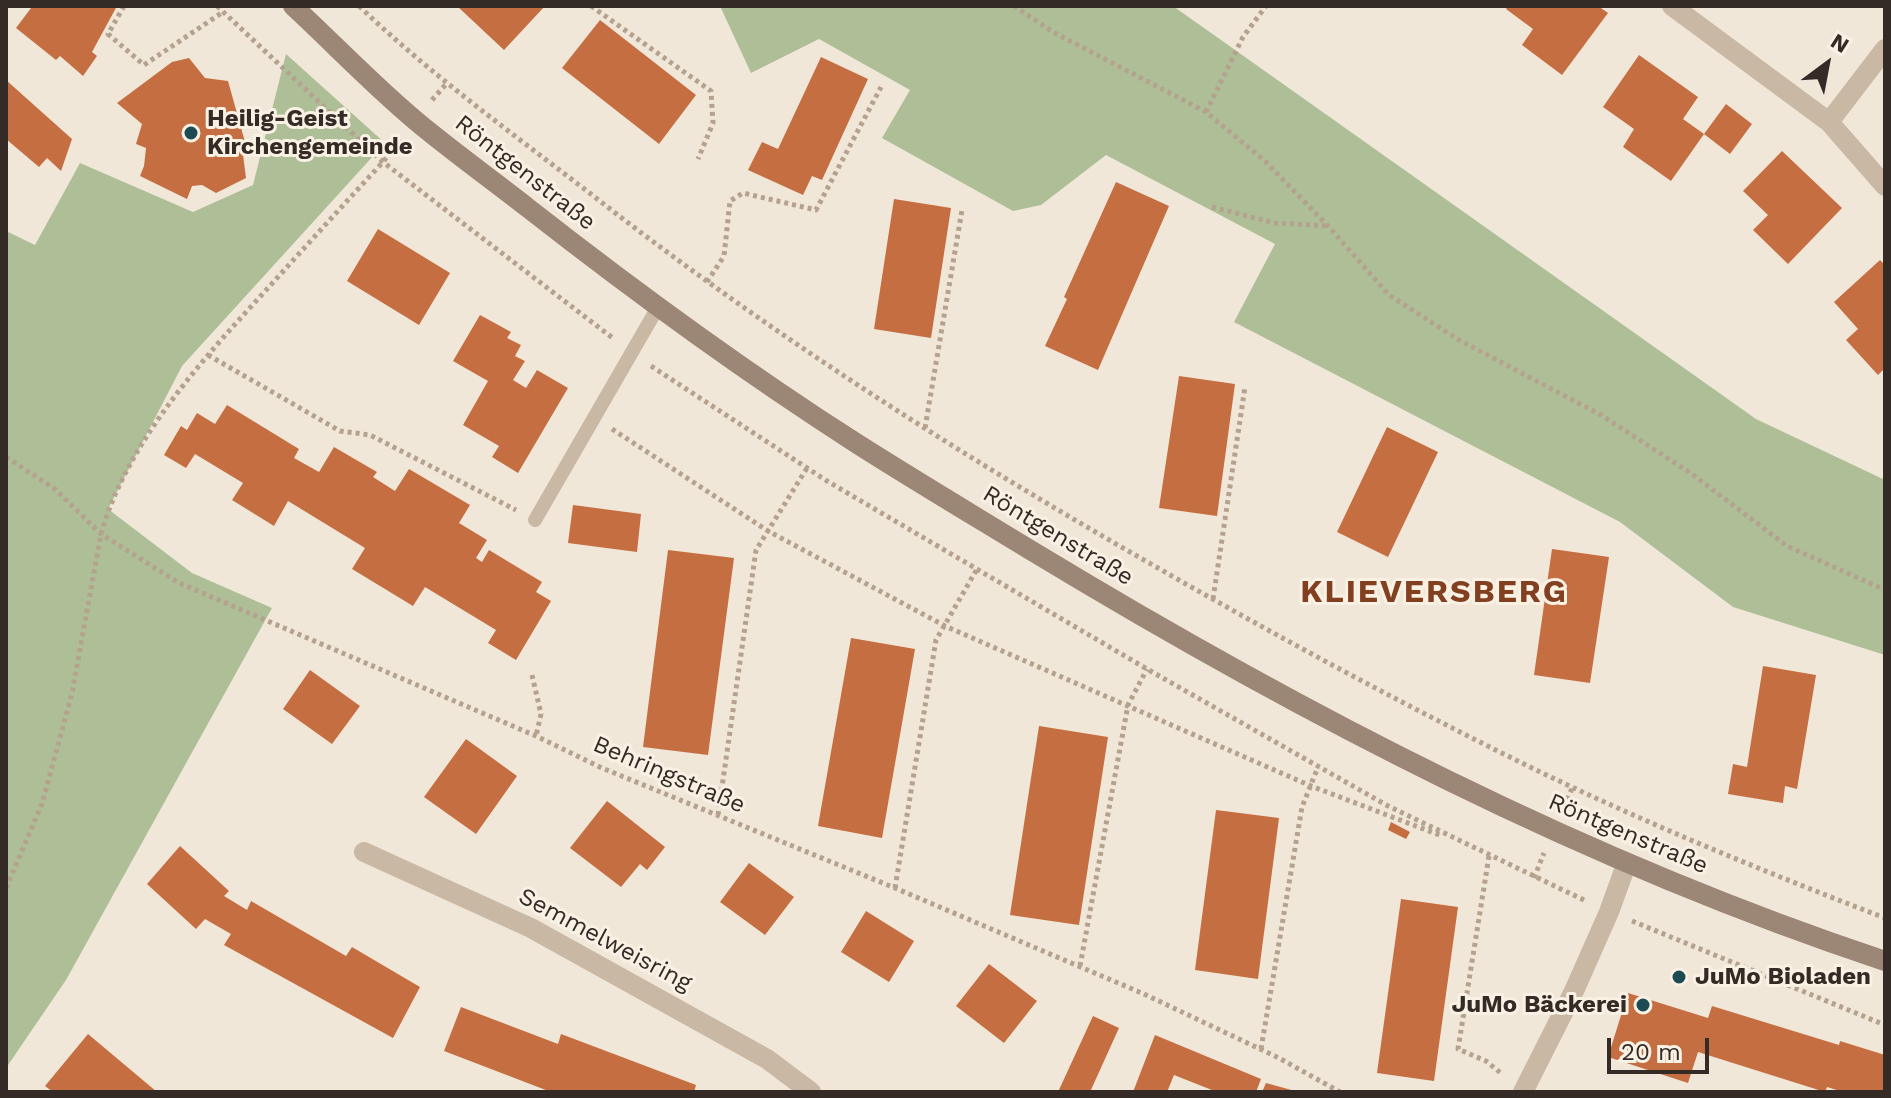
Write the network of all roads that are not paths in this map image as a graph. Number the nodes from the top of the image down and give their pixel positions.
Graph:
1 (293, 6) edge
2 (1672, 6) edge
3 (1885, 49) edge
4 (1829, 122) junction
5 (1885, 186) edge
6 (658, 307) junction
7 (535, 520) road end
8 (364, 852) dead end
9 (1626, 865) junction
10 (1885, 961) edge
11 (811, 1092) edge
12 (1524, 1092) edge

1 - 6 street, Röntgenstraße
2 - 4 street
3 - 4 street
4 - 5 street
6 - 7 lane
6 - 9 street, Röntgenstraße
8 - 11 street, Semmelweisring
9 - 10 street, Röntgenstraße
9 - 12 street

